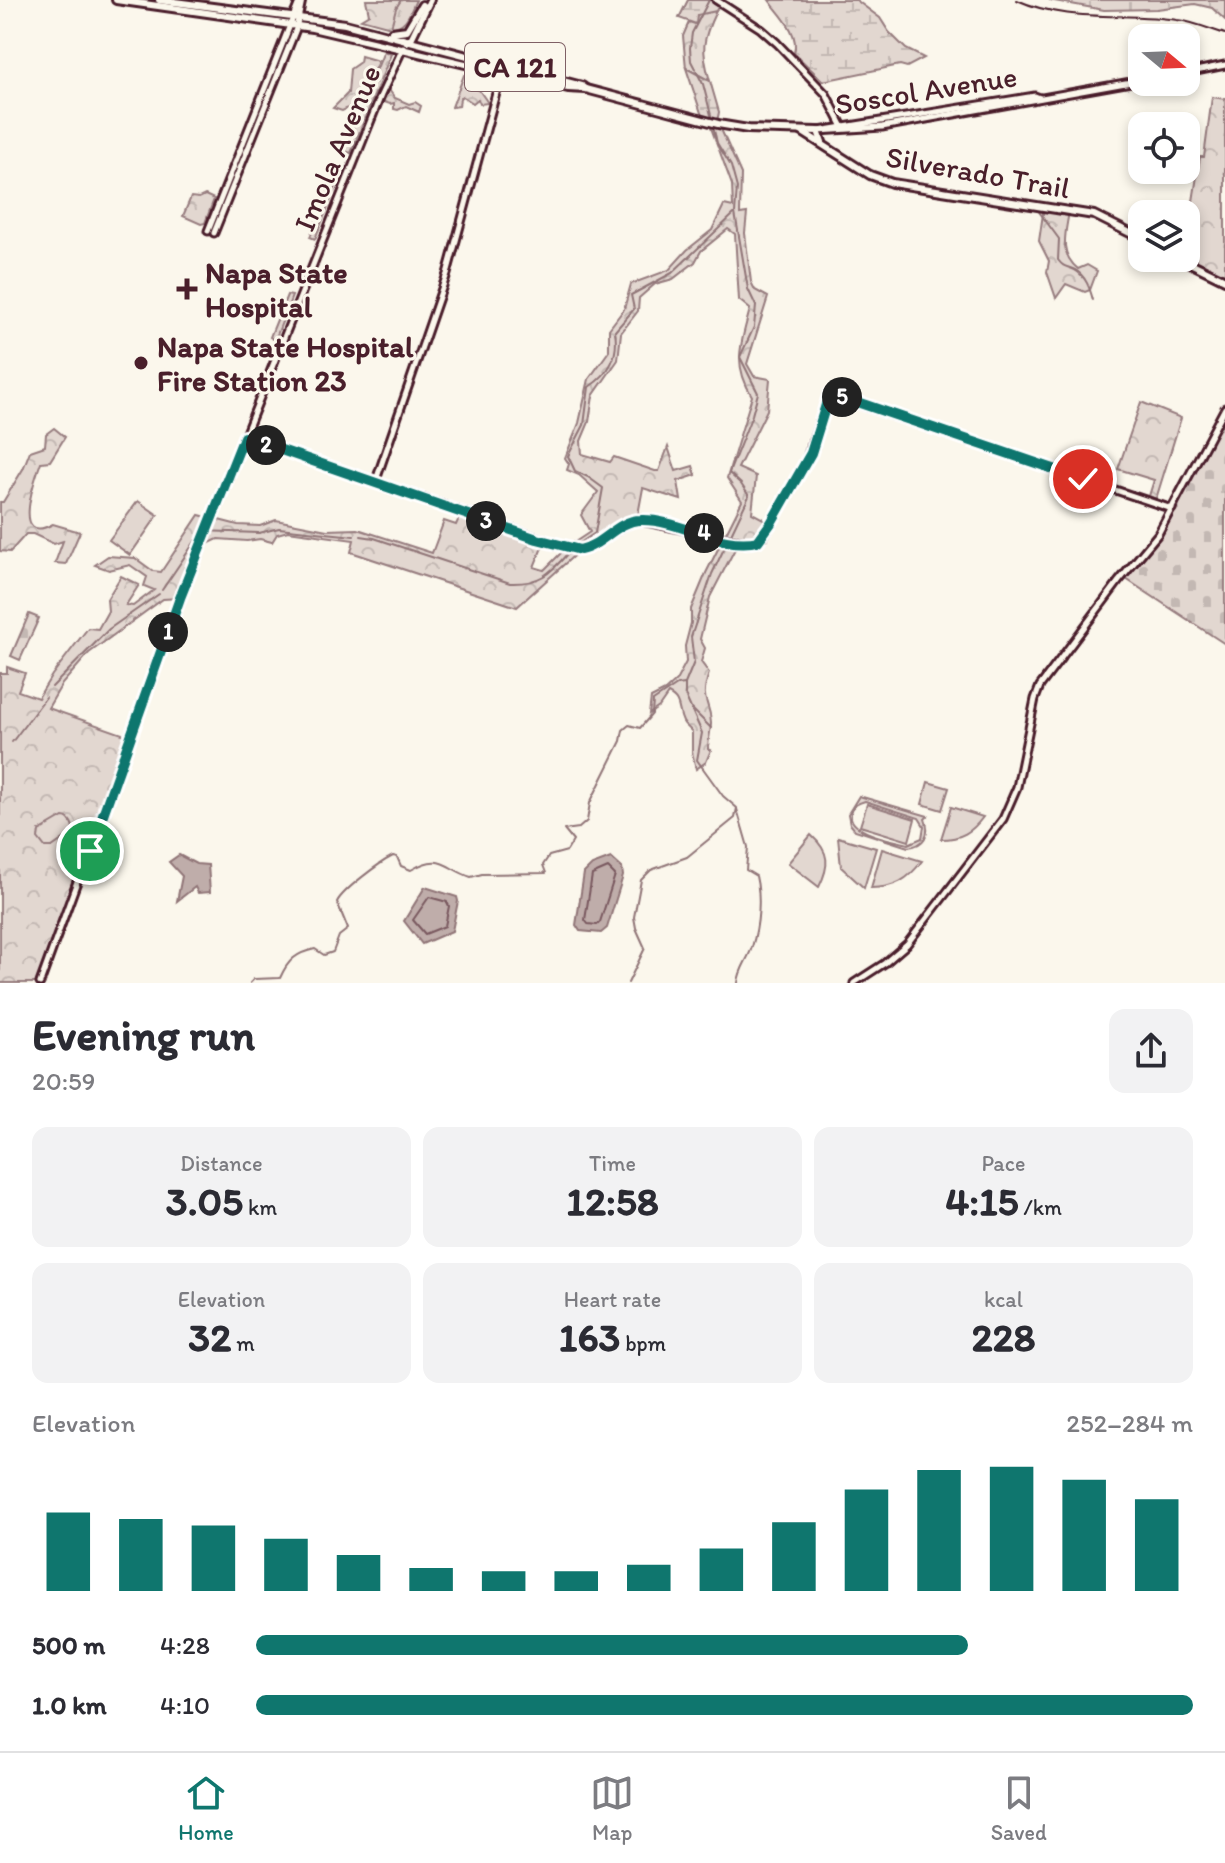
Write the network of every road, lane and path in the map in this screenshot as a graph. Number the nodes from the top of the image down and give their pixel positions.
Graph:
1 (116, 0) edge
2 (159, 0) edge
3 (300, 0) edge
4 (716, 0) edge
5 (425, 2) edge
6 (297, 16) junction
7 (421, 19) junction
8 (294, 25) junction
9 (372, 30) junction
10 (409, 40) junction
11 (379, 42) junction
12 (404, 48) junction
13 (438, 48) junction
14 (396, 64) junction
15 (1225, 65) edge
16 (503, 68) junction
17 (1200, 70) edge
18 (1128, 82) edge
19 (1040, 98) junction
20 (843, 127) junction
21 (801, 131) junction
22 (818, 131) junction
23 (822, 142) junction
24 (211, 232) dead end
25 (1128, 232) edge
26 (1200, 268) edge
27 (1225, 280) edge
28 (1225, 408) edge
29 (244, 437) junction
30 (375, 483) junction
31 (1172, 509) junction
32 (40, 983) edge
33 (854, 983) edge

1 - 8 main road, Soscol Avenue
2 - 6 main road
3 - 6 street
4 - 20 street
5 - 7 main road
5 - 9 main road
5 - 10 main road
6 - 8 street
6 - 9 main road
7 - 10 main road
7 - 13 main road, CA 121
8 - 11 main road, Soscol Avenue
8 - 24 street
9 - 10 main road, Soscol Avenue
10 - 12 main road
10 - 13 main road, Soscol Avenue
11 - 12 main road, Soscol Avenue
11 - 14 street
12 - 14 street, Imola Avenue
12 - 16 main road, Soscol Avenue / CA 121
13 - 16 main road, Soscol Avenue / CA 121
14 - 29 street, Imola Avenue
15 - 17 street
16 - 21 main road, Soscol Avenue / CA 121
16 - 30 street
18 - 19 street, Soscol Avenue
19 - 20 street, Soscol Avenue
19 - 22 street, Soscol Avenue
20 - 22 street, Soscol Avenue
21 - 22 main road, Soscol Avenue / CA 121
21 - 23 main road, Silverado Trail
22 - 23 main road
23 - 25 main road, Silverado Trail
26 - 27 main road
28 - 31 street
29 - 30 street
29 - 32 street, Imola Avenue
30 - 31 street
31 - 33 street

